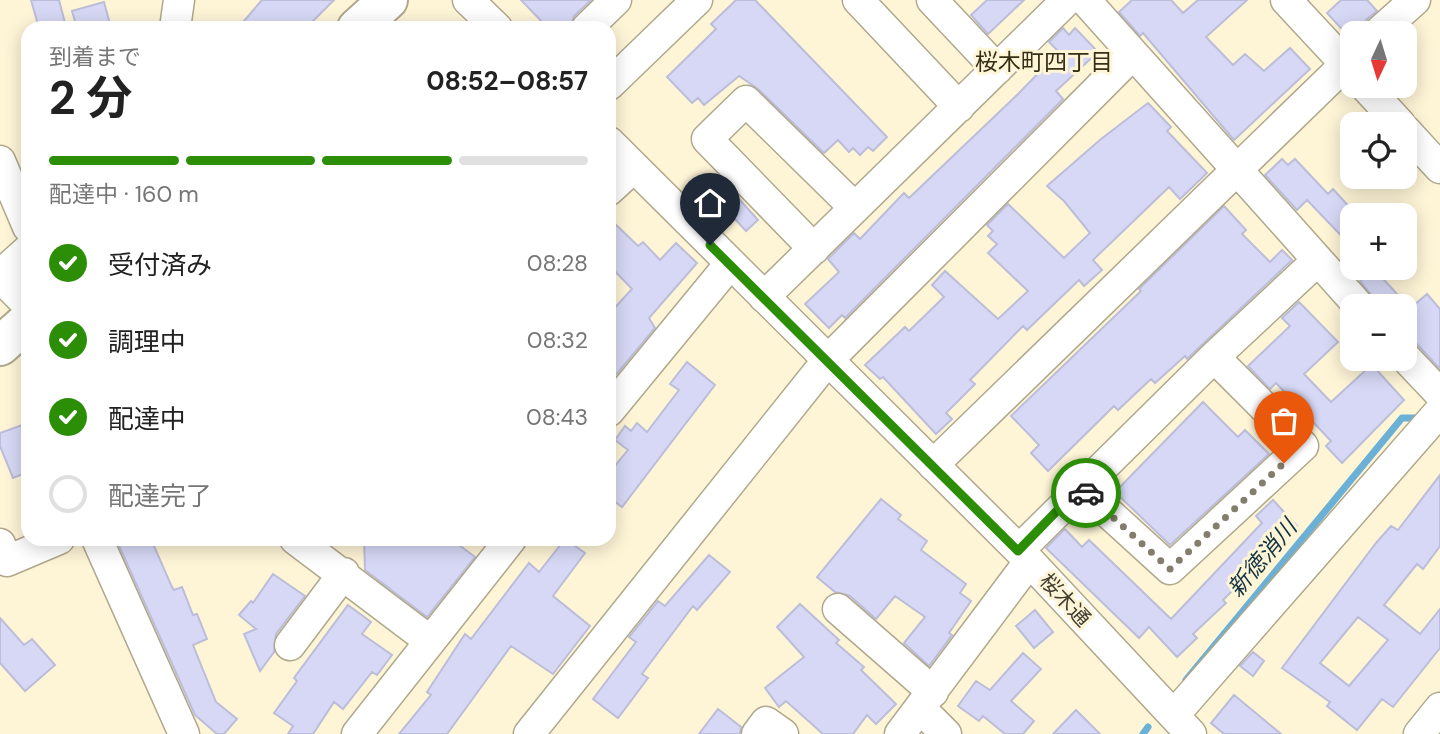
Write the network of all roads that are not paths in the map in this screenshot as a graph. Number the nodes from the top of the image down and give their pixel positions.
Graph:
1 (179, 0) edge
2 (388, 0) edge
3 (468, 0) edge
4 (616, 0) edge
5 (697, 0) edge
6 (858, 0) edge
7 (932, 0) edge
8 (1068, 0) edge
9 (1085, 0) edge
10 (1286, 0) edge
11 (1415, 0) edge
12 (175, 21) edge
13 (364, 21) edge
14 (489, 21) edge
15 (594, 21) edge
16 (1391, 21) edge
17 (1133, 54) junction
18 (1340, 54) edge
19 (997, 69) junction
20 (1340, 73) edge
21 (616, 78) edge
22 (1376, 98) edge
23 (959, 107) junction
24 (1389, 112) edge
25 (1417, 143) edge
26 (616, 149) edge
27 (0, 161) edge
28 (634, 167) junction
29 (1440, 168) edge
30 (1236, 170) junction
31 (616, 184) edge
32 (855, 208) junction
33 (21, 210) edge
34 (814, 249) junction
35 (21, 256) edge
36 (1318, 261) junction
37 (729, 265) junction
38 (0, 276) edge
39 (1348, 294) edge
40 (21, 297) edge
41 (764, 297) junction
42 (21, 327) edge
43 (0, 346) edge
44 (1213, 357) junction
45 (827, 360) junction
46 (1412, 371) edge
47 (616, 402) edge
48 (1435, 413) edge
49 (933, 464) junction
50 (1080, 487) junction
51 (0, 544) edge
52 (42, 546) edge
53 (100, 546) edge
54 (305, 546) edge
55 (503, 546) edge
56 (1024, 556) junction
57 (344, 573) junction
58 (838, 609) dead end
59 (430, 641) junction
60 (290, 645) dead end
61 (926, 700) junction
62 (1440, 708) edge
63 (1182, 725) edge
64 (184, 734) edge
65 (357, 734) edge
66 (529, 734) edge
67 (757, 734) edge
68 (783, 734) edge
69 (900, 734) edge
70 (946, 734) edge
71 (1419, 734) edge

1 - 12 street
2 - 13 main road
3 - 14 street
4 - 15 street
5 - 21 street
6 - 23 street
7 - 19 street
8 - 19 street
9 - 17 street
10 - 18 street
11 - 16 street
17 - 30 street
17 - 45 street
19 - 23 street
20 - 30 street
22 - 24 street
23 - 32 street
25 - 29 street
26 - 28 street, 桜木通
27 - 33 street
28 - 31 street
28 - 37 street, 桜木通
30 - 36 street
30 - 49 street
32 - 34 street
32 - 34 street
34 - 41 street
35 - 38 street
36 - 39 street
36 - 44 street
37 - 41 street, 桜木通
37 - 47 street
38 - 40 street
41 - 45 street, 桜木通
42 - 43 main road
44 - 50 street
44 - 50 street
45 - 49 street, 桜木通
45 - 66 street
46 - 48 street
48 - 63 street
49 - 56 street, 桜木通
50 - 56 street
51 - 52 street
53 - 64 street
54 - 57 street
55 - 59 street
56 - 61 street
56 - 63 street, 桜木通
57 - 59 street
57 - 60 street
58 - 61 street
59 - 65 street
61 - 69 street
61 - 70 street
62 - 71 street
67 - 68 street

